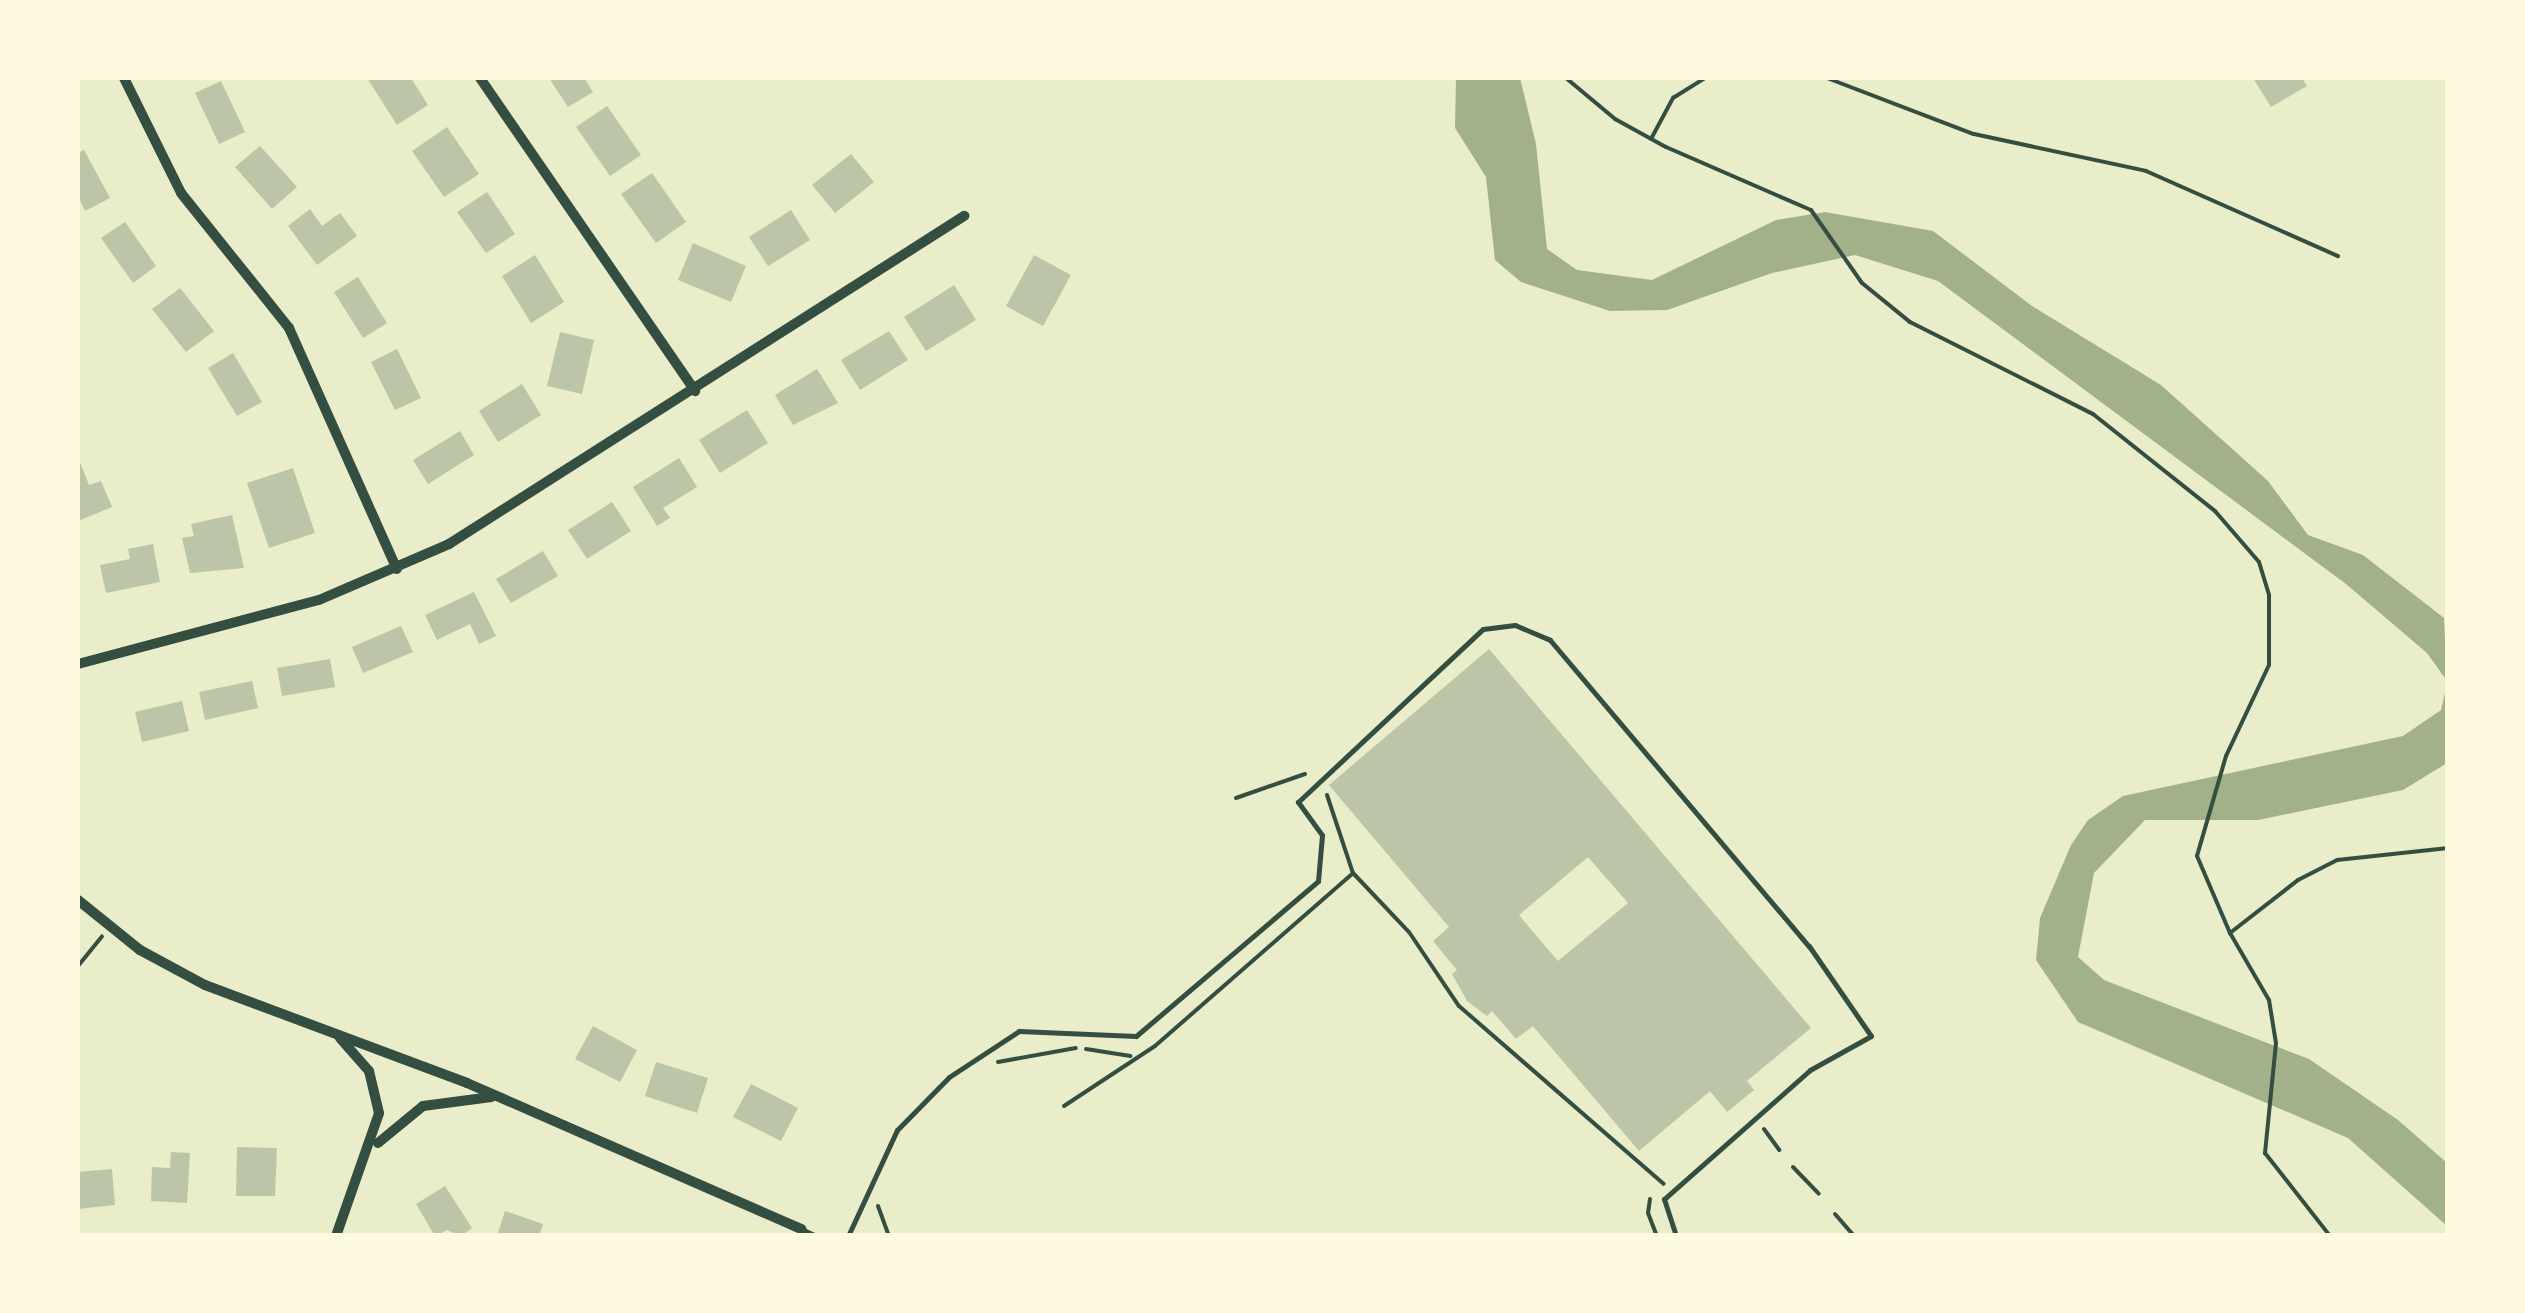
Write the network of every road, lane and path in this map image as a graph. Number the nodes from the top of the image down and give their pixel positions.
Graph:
1 (124, 78) edge
2 (480, 78) edge
3 (1566, 78) edge
4 (1705, 78) edge
5 (1827, 78) edge
6 (1651, 139) junction
7 (964, 216) dead end
8 (2338, 256) dead end
9 (694, 390) junction
10 (397, 570) junction
11 (78, 664) edge
12 (1306, 774) dead end
13 (1326, 793) dead end
14 (1236, 798) dead end
15 (2448, 848) edge
16 (1352, 873) junction
17 (78, 900) edge
18 (108, 928) junction
19 (2230, 933) junction
20 (78, 966) edge
21 (326, 1029) junction
22 (1130, 1056) junction
23 (990, 1065) dead end
24 (516, 1103) junction
25 (1064, 1106) dead end
26 (1762, 1125) dead end
27 (1779, 1150) dead end
28 (368, 1156) junction
29 (1793, 1167) dead end
30 (1664, 1184) dead end
31 (1818, 1194) dead end
32 (876, 1203) dead end
33 (1835, 1214) dead end
34 (801, 1229) joint
35 (336, 1236) edge
36 (817, 1236) edge
37 (848, 1236) edge
38 (889, 1236) edge
39 (1676, 1236) edge
40 (1854, 1236) edge
41 (2330, 1236) edge

1 - 10 street
2 - 9 street
3 - 6 path
4 - 6 path
5 - 8 path
6 - 19 path
7 - 9 street
9 - 10 street
10 - 11 street
12 - 14 path
13 - 16 path
15 - 19 path
16 - 22 path
16 - 30 path
17 - 18 street
18 - 20 path
18 - 21 street
19 - 41 path
21 - 24 street
21 - 28 street
22 - 23 path
22 - 25 path
24 - 28 street
24 - 34 street
26 - 27 path
28 - 35 street
29 - 31 path
32 - 38 path
33 - 40 path
34 - 36 lane
37 - 39 lane

